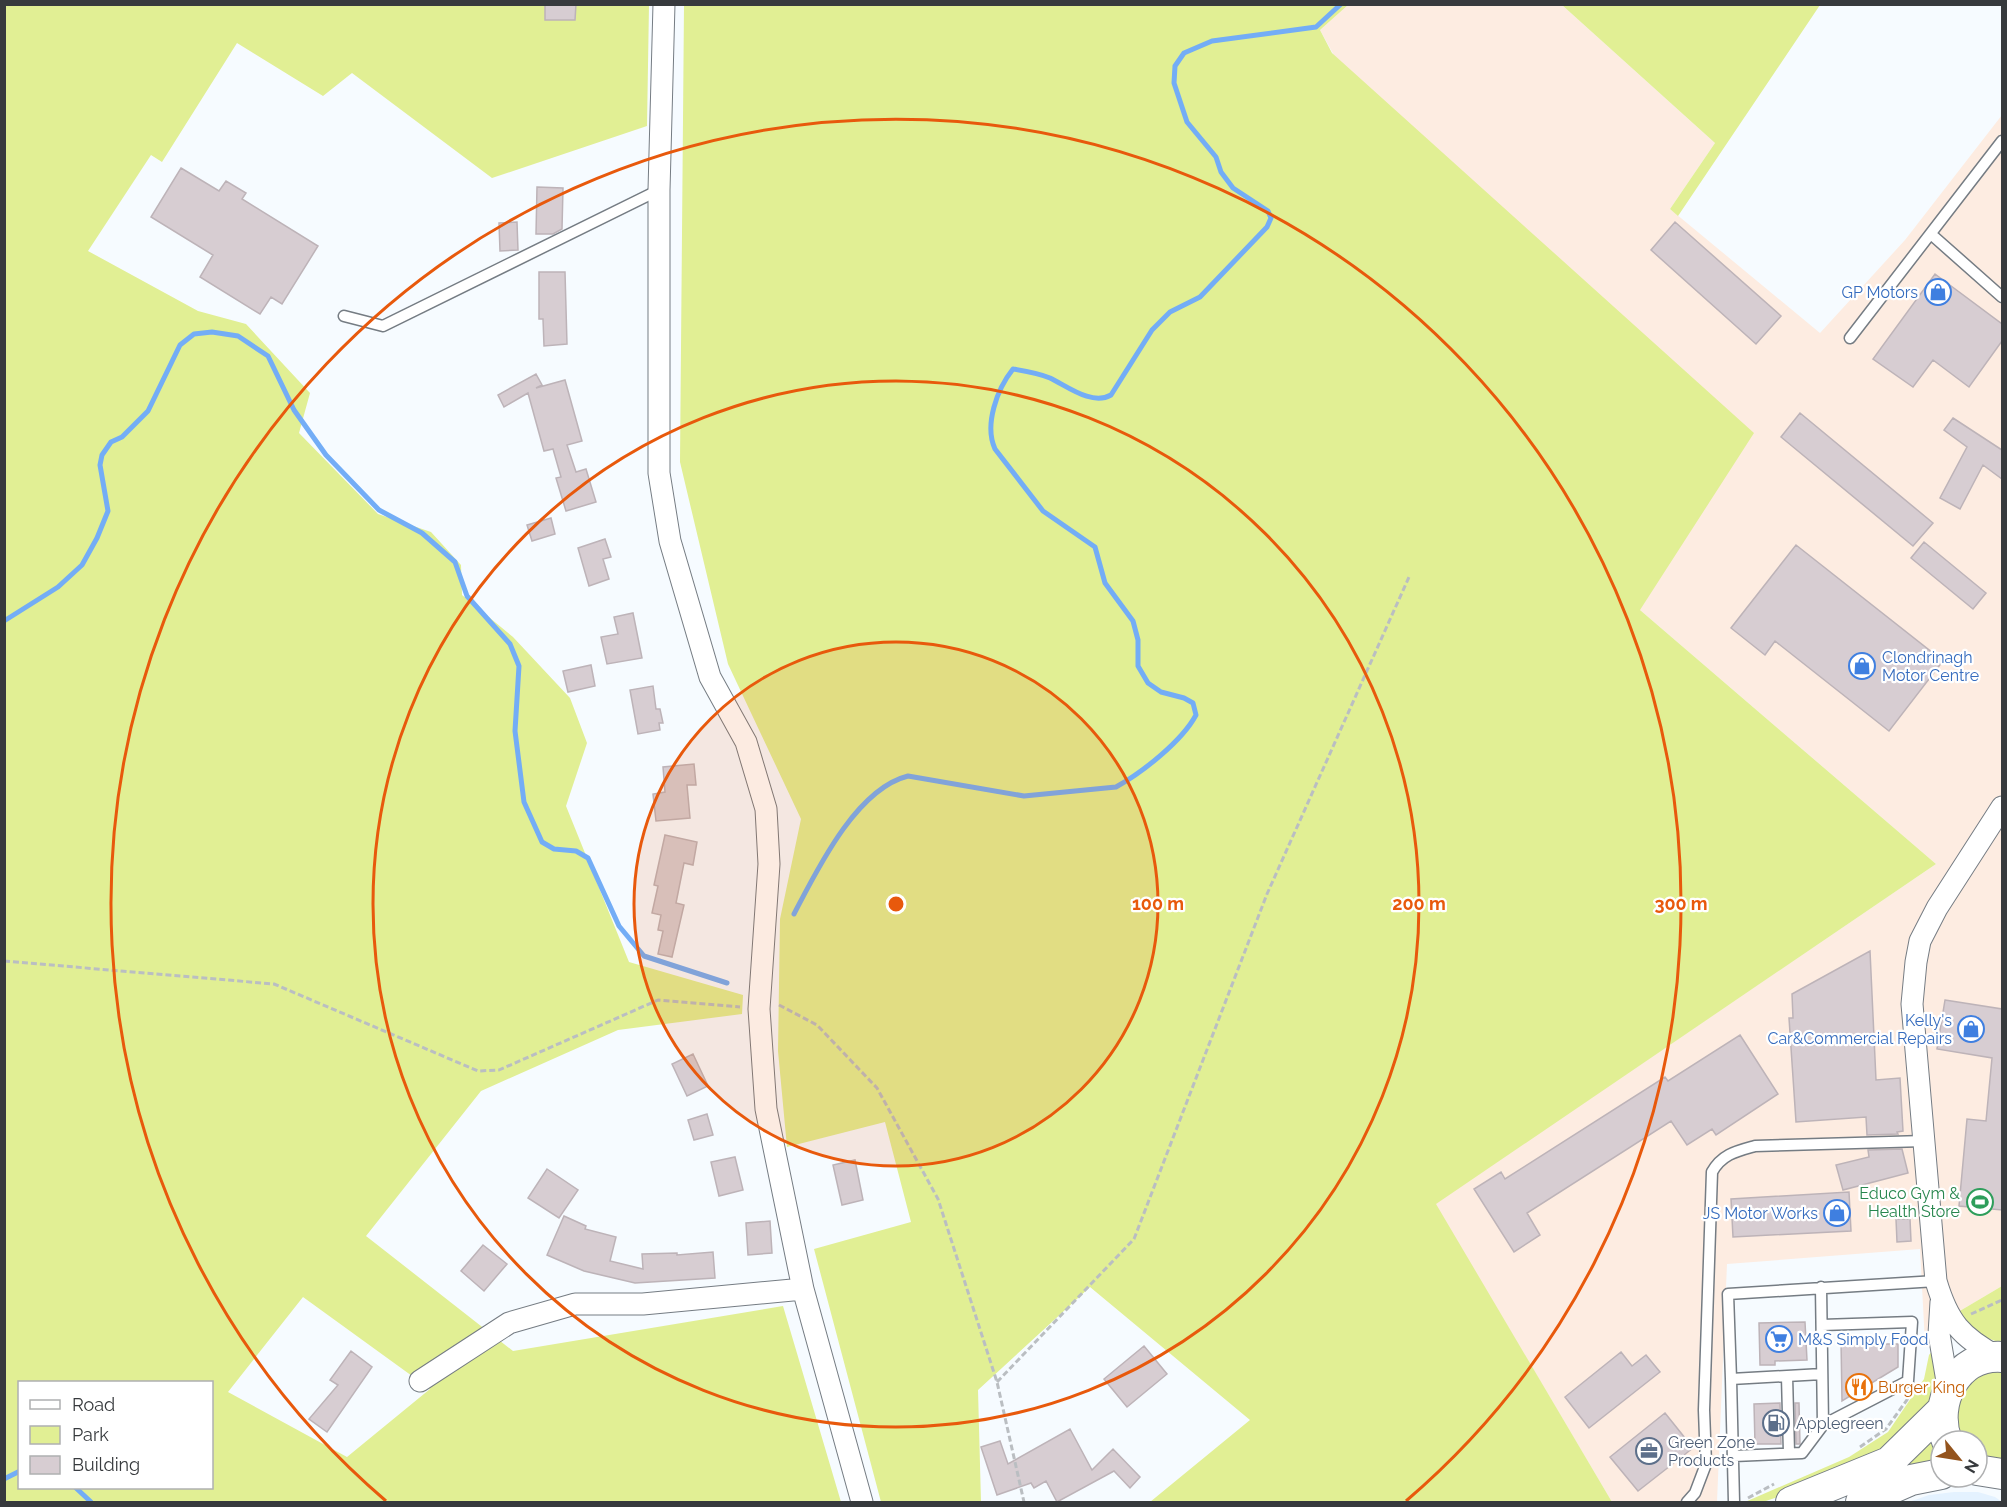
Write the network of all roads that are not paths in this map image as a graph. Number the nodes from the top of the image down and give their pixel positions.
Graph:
1 (664, 4) edge
2 (2002, 141) edge
3 (659, 190) junction
4 (1932, 235) junction
5 (2002, 297) edge
6 (344, 316) dead end
7 (1850, 338) dead end
8 (2002, 807) edge
9 (1924, 1141) junction
10 (1821, 1287) junction
11 (803, 1288) junction
12 (1939, 1290) junction
13 (1822, 1325) junction
14 (2000, 1357) edge
15 (1822, 1374) junction
16 (1787, 1376) junction
17 (1731, 1379) junction
18 (420, 1381) dead end
19 (1945, 1399) junction
20 (1823, 1425) junction
21 (1942, 1429) edge
22 (1790, 1453) junction
23 (1734, 1456) junction
24 (1929, 1476) edge
25 (1787, 1491) edge
26 (862, 1503) edge
27 (1686, 1503) edge
28 (1734, 1503) edge
29 (1861, 1503) edge

1 - 3 street
2 - 4 lane
3 - 6 lane
3 - 11 street
4 - 5 lane
4 - 7 lane
8 - 9 street
9 - 12 street
9 - 27 lane
10 - 12 lane
10 - 13 lane
10 - 17 lane
11 - 18 street
11 - 26 street
12 - 14 street
12 - 19 street
13 - 15 lane
13 - 20 lane
14 - 19 main road
15 - 16 lane
15 - 20 lane
16 - 17 lane
16 - 22 lane
17 - 23 lane
19 - 21 main road
19 - 25 main road
20 - 22 lane
22 - 23 lane
23 - 28 lane
24 - 29 main road

